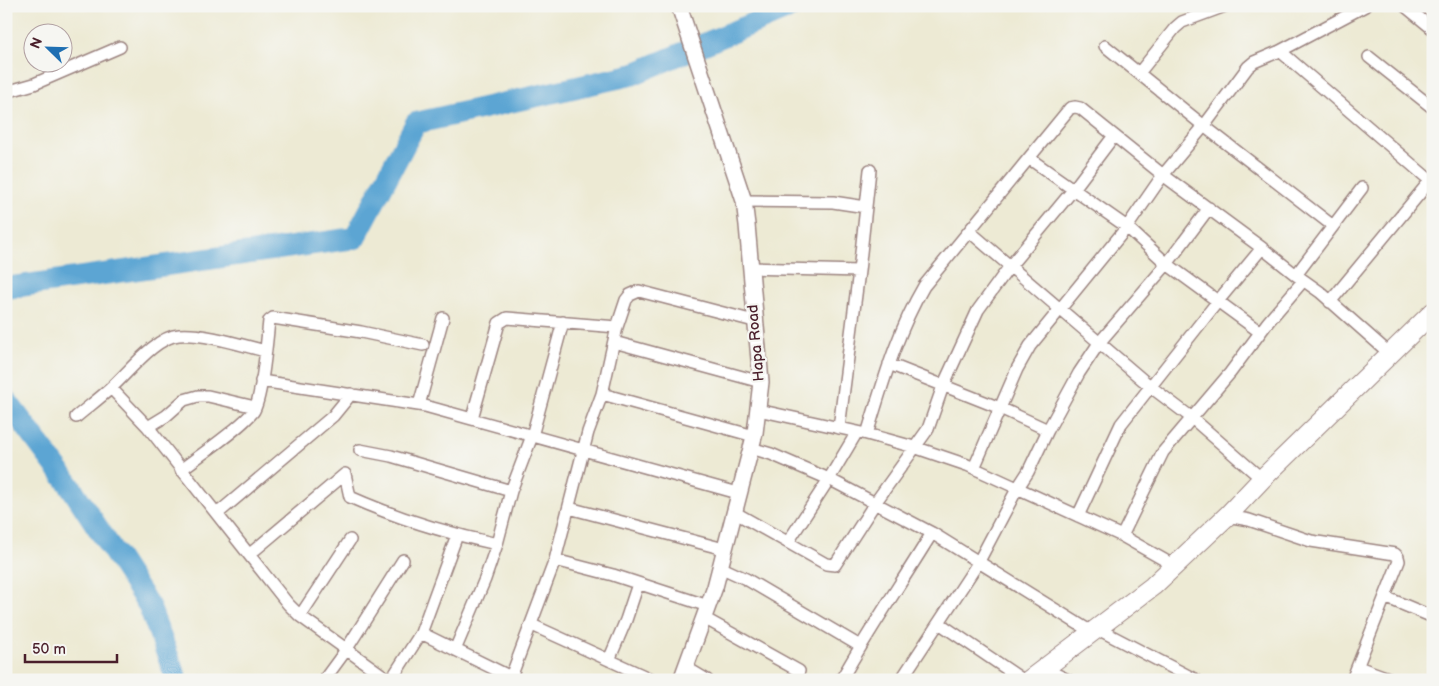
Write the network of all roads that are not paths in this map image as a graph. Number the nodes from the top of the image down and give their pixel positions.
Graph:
1 (1225, 6) edge
2 (1364, 6) edge
3 (1405, 6) edge
4 (679, 8) edge
5 (1433, 30) edge
6 (1105, 46) dead end
7 (120, 47) dead end
8 (1280, 51) junction
9 (1369, 57) dead end
10 (1139, 73) junction
11 (6, 92) edge
12 (1433, 108) edge
13 (1204, 126) junction
14 (1114, 136) junction
15 (1030, 159) junction
16 (870, 170) dead end
17 (1163, 175) junction
18 (1431, 182) edge
19 (1362, 188) dead end
20 (1073, 190) junction
21 (744, 201) junction
22 (866, 207) junction
23 (1209, 208) junction
24 (1333, 226) junction
25 (1126, 227) junction
26 (969, 230) junction
27 (1262, 248) junction
28 (1167, 264) junction
29 (1010, 266) junction
30 (750, 268) junction
31 (859, 272) junction
32 (1299, 278) junction
33 (1218, 300) junction
34 (1330, 302) junction
35 (1060, 308) junction
36 (1433, 312) edge
37 (443, 318) dead end
38 (754, 321) junction
39 (563, 322) junction
40 (617, 327) junction
41 (1260, 332) junction
42 (614, 342) junction
43 (1099, 343) junction
44 (423, 345) dead end
45 (266, 351) junction
46 (1390, 353) junction
47 (890, 364) junction
48 (261, 381) junction
49 (761, 382) junction
50 (943, 386) junction
51 (1151, 387) junction
52 (111, 388) junction
53 (351, 394) junction
54 (602, 394) junction
55 (419, 405) junction
56 (255, 407) junction
57 (1000, 408) junction
58 (758, 410) junction
59 (76, 417) dead end
60 (472, 418) junction
61 (1192, 418) junction
62 (148, 427) junction
63 (838, 428) junction
64 (1048, 430) junction
65 (862, 433) junction
66 (532, 436) junction
67 (753, 442) junction
68 (914, 447) junction
69 (360, 450) dead end
70 (584, 451) junction
71 (974, 468) junction
72 (181, 470) junction
73 (829, 479) junction
74 (1262, 479) junction
75 (1018, 489) junction
76 (511, 491) junction
77 (738, 494) junction
78 (875, 504) junction
79 (569, 508) junction
80 (734, 512) junction
81 (217, 514) junction
82 (1078, 516) junction
83 (1227, 516) junction
84 (932, 533) junction
85 (458, 535) junction
86 (1122, 536) junction
87 (350, 540) dead end
88 (788, 542) junction
89 (497, 544) junction
90 (724, 550) junction
91 (250, 554) junction
92 (403, 560) dead end
93 (555, 560) junction
94 (979, 562) junction
95 (1176, 566) junction
96 (720, 567) junction
97 (638, 584) junction
98 (1385, 597) junction
99 (706, 612) junction
100 (300, 616) junction
101 (1433, 617) edge
102 (939, 623) junction
103 (532, 625) junction
104 (1096, 631) junction
105 (420, 633) junction
106 (860, 646) junction
107 (346, 650) junction
108 (455, 650) junction
109 (609, 660) junction
110 (1358, 667) junction
111 (1045, 669) junction
112 (799, 671) dead end
113 (684, 674) edge
114 (514, 678) edge
115 (324, 680) edge
116 (390, 680) edge
117 (653, 680) edge
118 (707, 680) edge
119 (841, 680) edge
120 (900, 680) edge
121 (1023, 680) edge
122 (1029, 680) edge
123 (1068, 680) edge
124 (1196, 680) edge
125 (1352, 680) edge
126 (1394, 680) edge

1 - 10 street
2 - 8 street
3 - 5 street
4 - 21 street, Hapa Road
6 - 10 street
7 - 11 street
8 - 13 street
8 - 18 street
9 - 12 street
10 - 13 street
13 - 17 street
13 - 24 street
14 - 15 street
14 - 17 street
14 - 20 street
15 - 20 street
15 - 26 street
16 - 22 street
17 - 23 street
17 - 25 street
18 - 34 street
19 - 24 street
20 - 25 street
20 - 29 street
21 - 22 street
21 - 30 street, Hapa Road
22 - 31 street
23 - 27 street
23 - 28 street
24 - 32 street
25 - 28 street
25 - 35 street
26 - 29 street
26 - 47 street
27 - 32 street
27 - 33 street
28 - 33 street
28 - 43 street
29 - 35 street
29 - 50 street
30 - 31 street
30 - 38 street, Hapa Road
31 - 63 street
32 - 34 street
32 - 41 street
33 - 41 street
33 - 51 street
34 - 46 street
35 - 43 street
35 - 57 street
36 - 46 main road
37 - 55 street
38 - 40 street
38 - 49 street, Hapa Road
39 - 40 street
39 - 60 street
39 - 66 street
40 - 42 street
41 - 61 street
42 - 49 street
42 - 54 street
43 - 51 street
43 - 64 street
44 - 45 street
45 - 48 street
45 - 52 street
46 - 74 main road
47 - 50 street
47 - 65 street
48 - 53 street
48 - 56 street
49 - 58 street, Hapa Road
50 - 57 street
50 - 68 street
51 - 61 street
51 - 82 street
52 - 59 street
52 - 62 street
53 - 55 street
53 - 81 street
54 - 67 street
54 - 70 street
55 - 60 street
56 - 62 street
56 - 72 street
57 - 64 street
57 - 71 street
58 - 63 street
58 - 67 street, Hapa Road
60 - 66 street
61 - 74 street
61 - 86 street
62 - 72 street
63 - 65 street
64 - 75 street
65 - 68 street
65 - 73 street
66 - 70 street
66 - 76 street
67 - 73 street
67 - 77 street, Hapa Road
68 - 71 street
68 - 78 street
69 - 76 street
70 - 77 street
70 - 79 street
71 - 75 street
72 - 81 street
73 - 78 street
73 - 88 street
74 - 83 main road
75 - 82 street
75 - 94 street
76 - 89 street
77 - 80 street, Hapa Road
78 - 84 street
78 - 88 street
79 - 90 street
79 - 93 street
80 - 88 street
80 - 90 street, Hapa Road
81 - 91 street
82 - 86 street
83 - 95 main road
83 - 98 street
84 - 94 street
84 - 106 street
85 - 89 street
85 - 91 street
85 - 105 street
86 - 95 street
87 - 100 street
89 - 108 street
90 - 96 street, Hapa Road
91 - 100 street
92 - 107 street
93 - 97 street
93 - 103 street
94 - 102 street
94 - 104 street
95 - 104 main road
96 - 99 street, Hapa Road
96 - 106 street
97 - 99 street
97 - 109 street
98 - 101 street
98 - 110 street
99 - 112 street
99 - 113 street, Hapa Road
100 - 107 street
102 - 120 street
102 - 121 street
103 - 109 street
103 - 114 street
104 - 111 main road
104 - 124 street
105 - 108 street
105 - 116 street
106 - 119 street
107 - 115 street
107 - 116 street
108 - 114 street
109 - 117 street
110 - 125 street
110 - 126 street
111 - 122 main road
111 - 123 street
113 - 118 street

